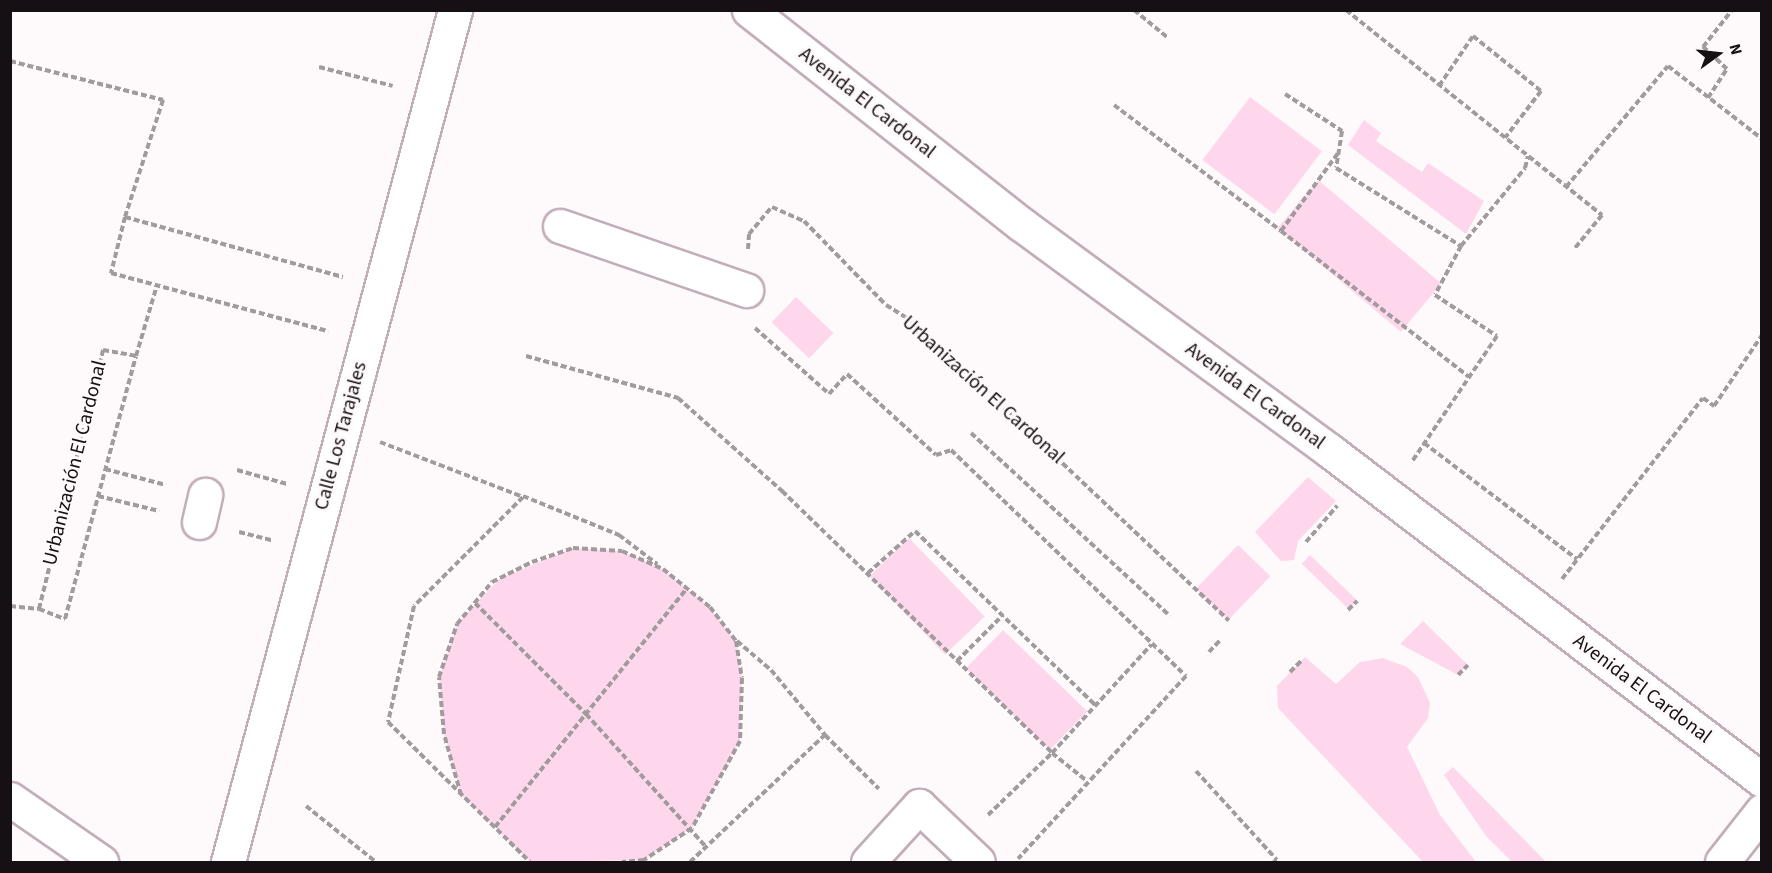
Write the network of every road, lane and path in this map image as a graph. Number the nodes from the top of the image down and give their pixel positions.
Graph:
1 (455, 10) edge
2 (749, 10) edge
3 (1134, 10) edge
4 (1346, 10) edge
5 (1732, 10) edge
6 (1167, 37) dead end
7 (10, 61) edge
8 (320, 67) dead end
9 (1439, 86) junction
10 (1285, 94) dead end
11 (432, 95) junction
12 (1708, 98) junction
13 (1114, 105) dead end
14 (1505, 138) junction
15 (1761, 139) edge
16 (1339, 153) junction
17 (1528, 156) junction
18 (1566, 187) junction
19 (125, 217) junction
20 (560, 226) dead end
21 (1281, 231) junction
22 (1461, 246) junction
23 (1575, 248) dead end
24 (158, 285) junction
25 (381, 288) junction
26 (746, 290) junction
27 (1761, 335) edge
28 (366, 342) junction
29 (136, 356) junction
30 (526, 356) dead end
31 (1469, 377) junction
32 (343, 428) junction
33 (971, 432) dead end
34 (1424, 443) junction
35 (522, 496) junction
36 (1390, 497) junction
37 (1343, 499) dead end
38 (1305, 542) dead end
39 (1577, 559) junction
40 (663, 569) junction
41 (868, 573) junction
42 (1563, 579) dead end
43 (687, 588) junction
44 (1357, 601) dead end
45 (475, 603) junction
46 (10, 606) edge
47 (39, 609) junction
48 (1348, 610) dead end
49 (1003, 615) junction
50 (1170, 616) dead end
51 (1229, 621) dead end
52 (1220, 640) dead end
53 (736, 641) junction
54 (1152, 645) junction
55 (1209, 652) dead end
56 (1302, 660) dead end
57 (957, 661) junction
58 (1468, 665) dead end
59 (1290, 672) dead end
60 (1458, 675) dead end
61 (1096, 706) junction
62 (586, 714) junction
63 (825, 735) junction
64 (1052, 753) junction
65 (1196, 771) dead end
66 (1761, 780) edge
67 (1087, 781) junction
68 (461, 795) junction
69 (10, 799) edge
70 (306, 806) dead end
71 (1761, 811) edge
72 (908, 818) junction
73 (495, 827) junction
74 (693, 828) junction
75 (706, 847) junction
76 (968, 853) edge
77 (101, 862) edge
78 (228, 862) edge
79 (376, 862) edge
80 (531, 862) edge
81 (622, 862) edge
82 (690, 862) edge
83 (868, 862) edge
84 (1015, 862) edge
85 (1274, 862) edge
86 (1722, 862) edge

1 - 11 street, Calle Los Tarajales
2 - 36 street, Avenida El Cardonal
3 - 6 path
4 - 9 path
5 - 12 path
7 - 19 path
8 - 11 path
9 - 14 path
9 - 14 path
10 - 16 path
11 - 25 street, Calle Los Tarajales
12 - 15 path
12 - 18 path
13 - 21 path
14 - 17 path
16 - 21 path
16 - 22 path
17 - 18 path
17 - 22 path
18 - 23 path
19 - 24 path
19 - 25 path
20 - 26 street
21 - 31 path
22 - 31 path
24 - 28 path
24 - 29 path, Urbanización El Cardonal
25 - 28 street, Calle Los Tarajales
26 - 51 path, Urbanización El Cardonal
26 - 54 path, Urbanización El Cardonal
27 - 39 path
28 - 32 street, Calle Los Tarajales
29 - 47 path, Urbanización El Cardonal
29 - 47 path, Urbanización El Cardonal
30 - 41 path
31 - 34 path
32 - 35 path
32 - 78 street, Calle Los Tarajales
33 - 50 path, Urbanización El Cardonal
34 - 36 path
34 - 39 path
35 - 40 path
35 - 68 path
36 - 66 street, Avenida El Cardonal
37 - 38 path
39 - 42 path
40 - 43 path
40 - 45 path
41 - 49 path
41 - 57 path
43 - 53 path
43 - 62 path
44 - 48 path
45 - 62 path
45 - 68 path
46 - 47 path, Urbanización El Cardonal
49 - 57 path
49 - 61 path
52 - 55 path
53 - 63 path
53 - 74 path
54 - 61 path
54 - 67 path, Urbanización El Cardonal
56 - 59 path
57 - 64 path
58 - 60 path
61 - 64 path
62 - 73 path
62 - 74 path
63 - 72 path
63 - 75 path
64 - 67 path
64 - 76 path
65 - 85 path
67 - 84 path, Urbanización El Cardonal
68 - 73 path
69 - 77 street
70 - 79 path
71 - 86 street
72 - 76 street
72 - 83 street
73 - 80 path
74 - 75 path
74 - 81 path
75 - 82 path

